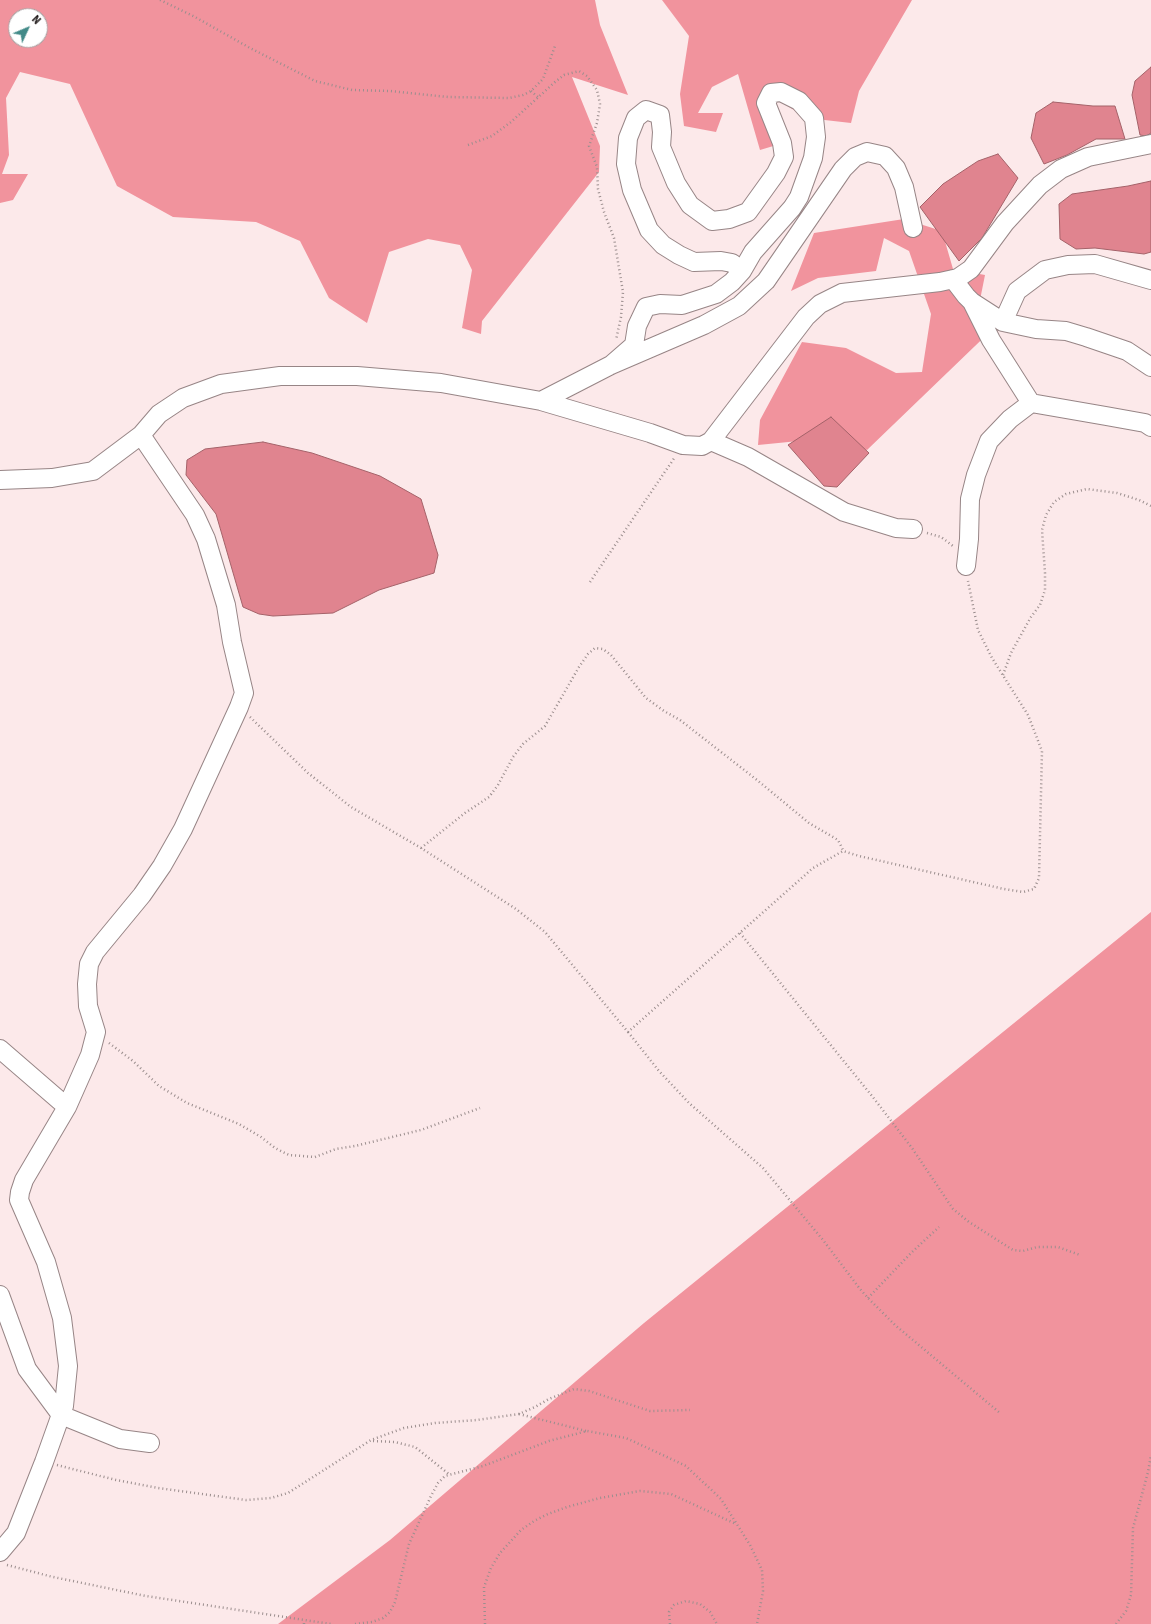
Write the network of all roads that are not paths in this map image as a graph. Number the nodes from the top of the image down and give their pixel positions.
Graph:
1 (1151, 144) edge
2 (913, 228) dead end
3 (742, 271) junction
4 (953, 279) junction
5 (1151, 280) edge
6 (972, 302) junction
7 (1003, 322) junction
8 (611, 365) junction
9 (1151, 367) edge
10 (541, 401) junction
11 (1031, 403) junction
12 (1151, 427) edge
13 (141, 435) junction
14 (711, 441) junction
15 (0, 480) edge
16 (913, 529) road end
17 (966, 566) road end
18 (0, 1049) edge
19 (67, 1107) junction
20 (0, 1295) edge
21 (61, 1415) junction
22 (150, 1443) dead end
23 (3, 1558) edge

1 - 4 street
2 - 8 street
3 - 3 street
3 - 8 street
4 - 6 street
4 - 14 street
5 - 7 street
6 - 7 street
6 - 11 street
7 - 9 street
8 - 10 street
10 - 13 street
10 - 14 street
11 - 12 street
11 - 17 street
13 - 15 street
13 - 19 street
14 - 16 street
18 - 19 street
19 - 21 street
20 - 21 street
21 - 22 street
21 - 23 street

